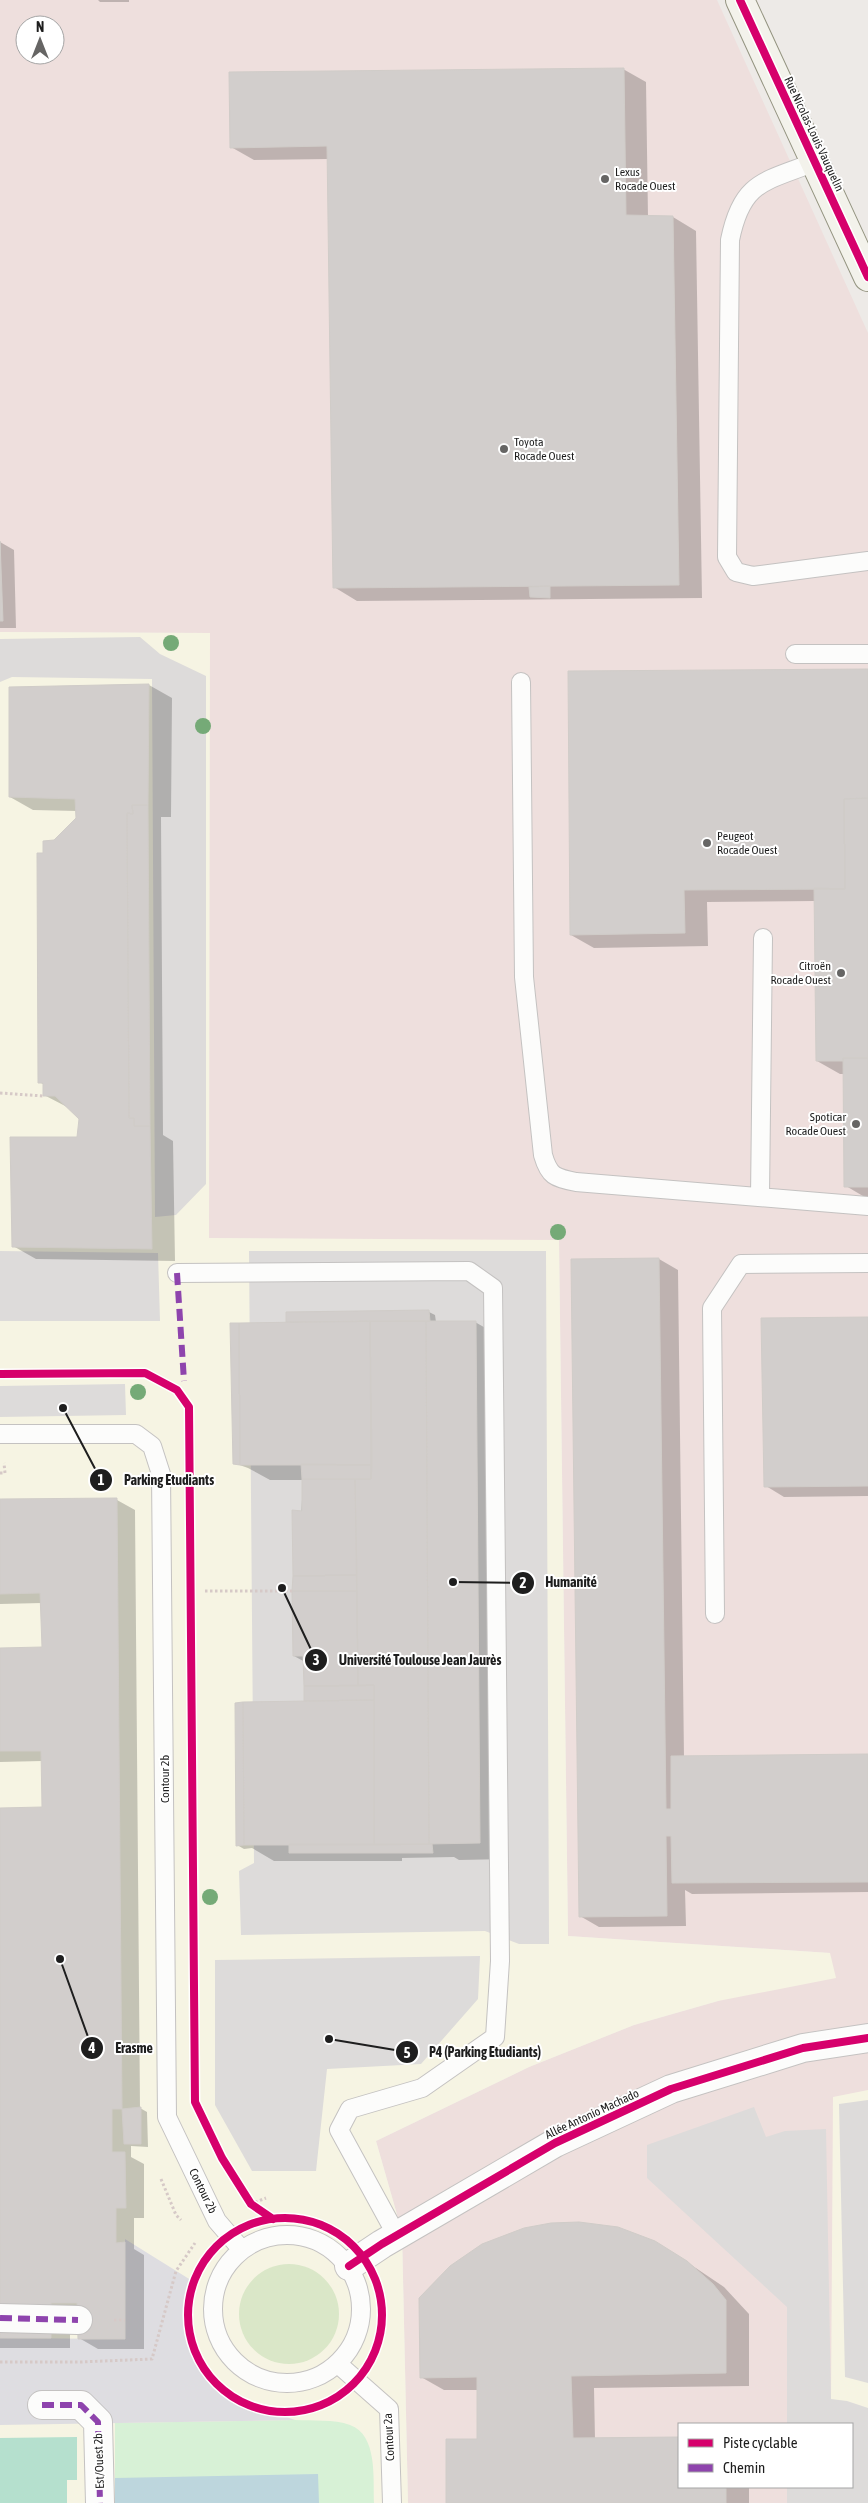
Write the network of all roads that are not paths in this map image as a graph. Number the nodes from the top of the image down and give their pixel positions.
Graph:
1 (740, 0) edge
2 (815, 162) junction
3 (868, 277) edge
4 (868, 561) edge
5 (795, 654) dead end
6 (868, 654) edge
7 (521, 682) dead end
8 (763, 938) dead end
9 (760, 1197) junction
10 (868, 1206) edge
11 (868, 1263) edge
12 (177, 1273) dead end
13 (0, 1434) edge
14 (715, 1614) dead end
15 (868, 2038) edge
16 (397, 2236) junction
17 (242, 2250) junction
18 (349, 2266) junction
19 (0, 2318) edge
20 (78, 2320) dead end
21 (338, 2364) junction
22 (42, 2405) dead end
23 (100, 2503) edge
24 (392, 2503) edge

1 - 2 street, Rue Nicolas-Louis Vauquelin
2 - 3 street, Rue Nicolas-Louis Vauquelin
2 - 4 lane
5 - 6 lane
7 - 9 lane
8 - 9 lane
9 - 10 lane
11 - 14 lane
12 - 16 lane
13 - 17 lane, Contour 2b
15 - 16 street, Allée Antonio Machado
16 - 18 street, Allée Antonio Machado
17 - 18 lane
17 - 21 lane
18 - 21 lane
19 - 20 street
21 - 24 lane, Contour 2a
22 - 23 street, Est/Ouest 2b

